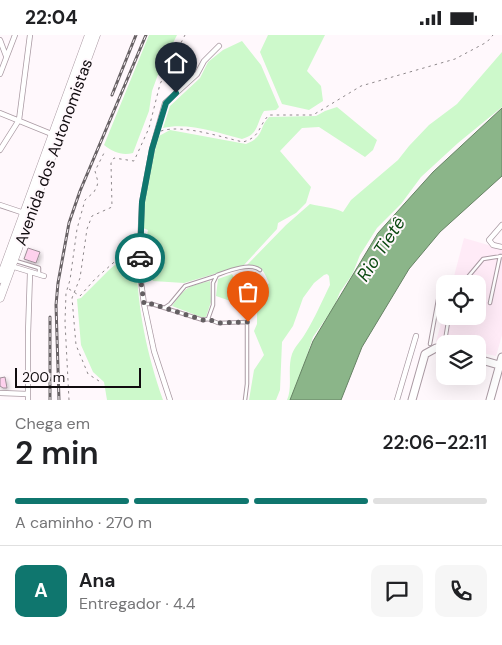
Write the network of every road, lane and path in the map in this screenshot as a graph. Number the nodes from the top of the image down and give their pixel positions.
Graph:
1 (15, 35) edge
2 (30, 35) edge
3 (89, 35) edge
4 (96, 35) edge
5 (185, 35) edge
6 (493, 35) edge
7 (0, 40) edge
8 (219, 46) dead end
9 (6, 57) junction
10 (2, 62) edge
11 (0, 74) edge
12 (0, 113) edge
13 (19, 120) junction
14 (157, 132) junction
15 (56, 134) junction
16 (0, 150) edge
17 (105, 151) dead end
18 (0, 205) edge
19 (24, 213) junction
20 (502, 225) edge
21 (140, 239) junction
22 (502, 247) edge
23 (501, 256) edge
24 (8, 262) edge
25 (260, 270) dead end
26 (30, 273) junction
27 (38, 275) junction
28 (217, 275) junction
29 (470, 275) edge
30 (44, 276) dead end
31 (0, 279) edge
32 (68, 288) junction
33 (74, 292) junction
34 (0, 298) edge
35 (490, 303) dead end
36 (144, 304) junction
37 (164, 308) junction
38 (436, 314) edge
39 (208, 319) junction
40 (416, 336) dead end
41 (431, 346) junction
42 (436, 347) edge
43 (502, 357) edge
44 (486, 361) edge
45 (501, 366) edge
46 (99, 381) dead end
47 (0, 393) edge
48 (28, 394) junction
49 (28, 400) edge
50 (70, 400) edge
51 (170, 400) edge
52 (245, 400) edge
53 (397, 400) edge
54 (412, 400) edge
55 (490, 400) edge

1 - 9 street
2 - 13 street
3 - 15 main road, Avenida dos Autonomistas
4 - 15 main road, Avenida dos Autonomistas
5 - 33 path
6 - 14 path
7 - 9 street
8 - 14 street
9 - 10 street
10 - 11 street
12 - 13 street
13 - 15 street
13 - 16 street
14 - 21 street
15 - 19 main road, Avenida dos Autonomistas
15 - 24 main road, Avenida dos Autonomistas
17 - 32 path
18 - 19 street
19 - 24 main road, Avenida dos Autonomistas
20 - 22 street
21 - 33 path
21 - 36 street
23 - 29 lane
23 - 35 lane
24 - 26 street
24 - 27 lane
24 - 31 main road, Avenida dos Autonomistas
24 - 34 main road, Avenida dos Autonomistas
25 - 28 lane
26 - 27 street
26 - 48 street
27 - 30 street
28 - 37 lane
28 - 39 lane
32 - 33 path
32 - 50 path
33 - 46 path
36 - 37 lane
36 - 51 street
37 - 39 lane
38 - 41 lane
39 - 52 lane
40 - 53 street
41 - 42 main road
41 - 54 main road
43 - 45 main road
44 - 45 main road
45 - 55 main road
47 - 48 street
48 - 49 street

